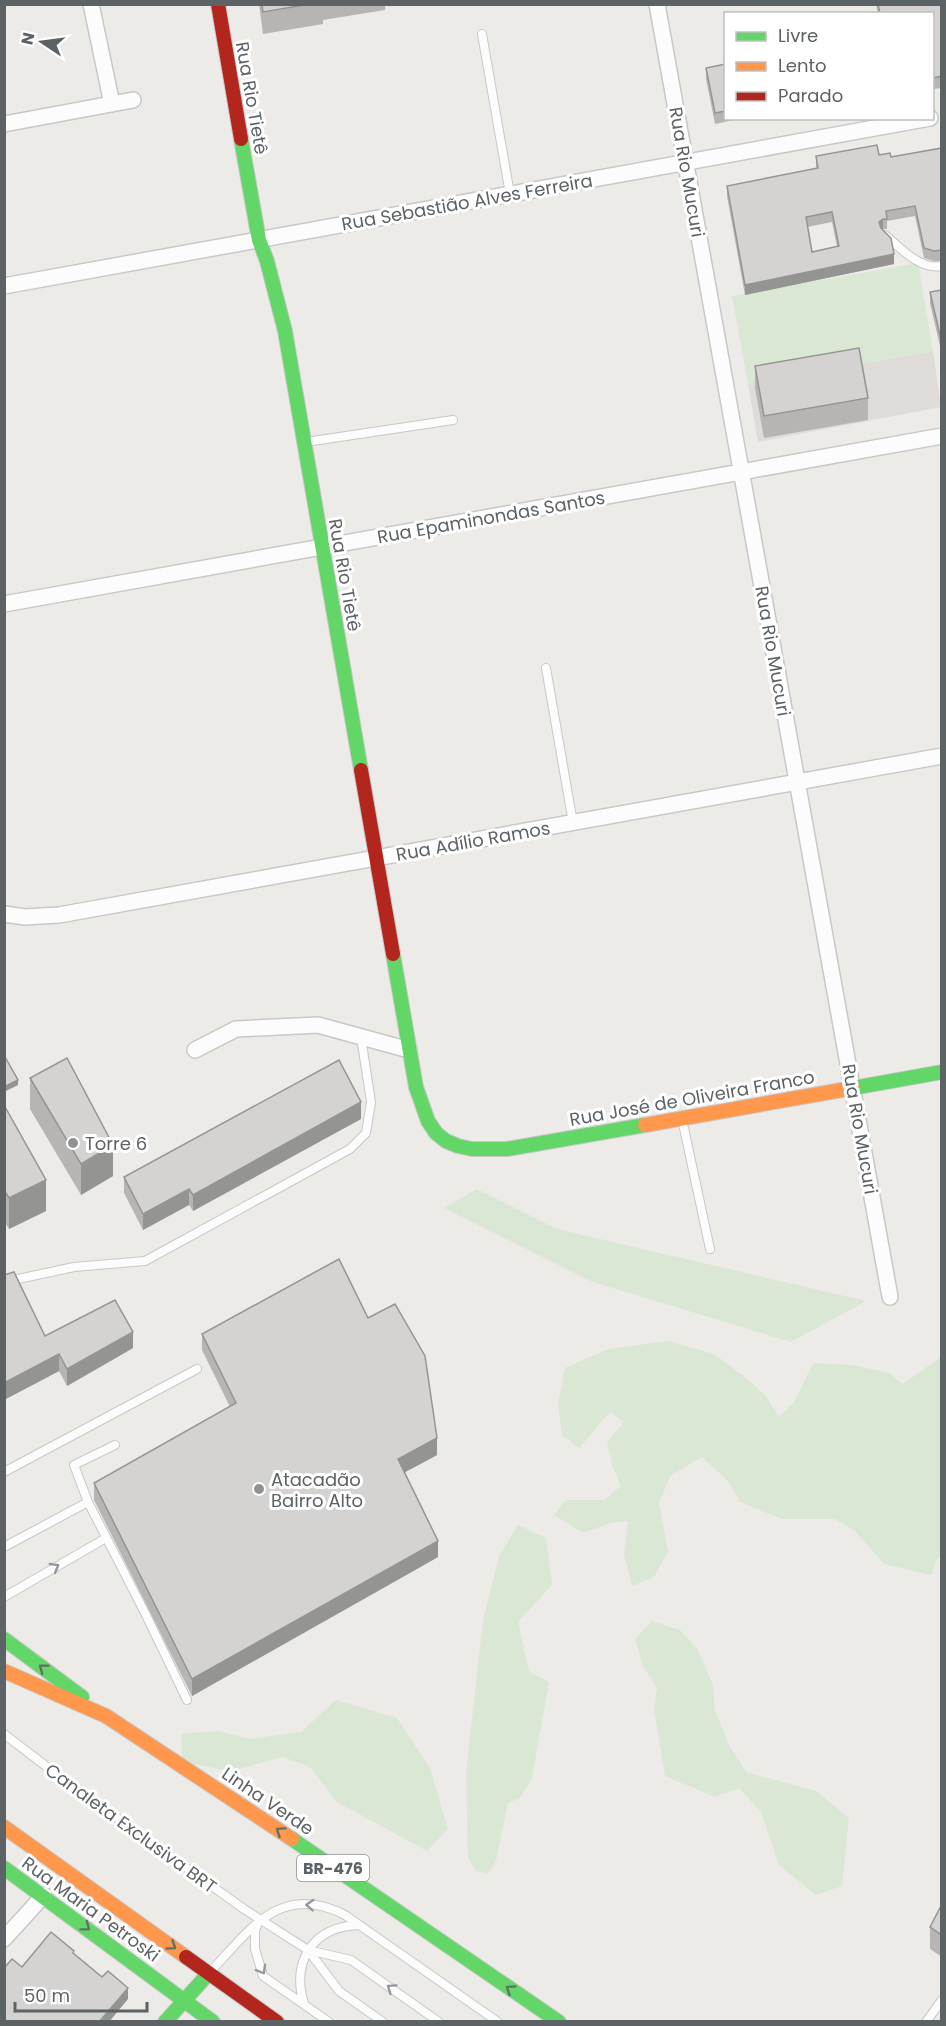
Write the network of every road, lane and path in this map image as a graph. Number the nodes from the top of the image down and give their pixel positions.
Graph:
1 (91, 4) edge
2 (218, 4) edge
3 (657, 4) edge
4 (482, 34) dead end
5 (133, 100) dead end
6 (112, 104) junction
7 (920, 120) edge
8 (4, 124) edge
9 (686, 163) junction
10 (510, 194) junction
11 (885, 234) edge
12 (259, 240) junction
13 (942, 266) edge
14 (4, 285) edge
15 (453, 420) dead end
16 (942, 436) edge
17 (304, 442) junction
18 (741, 472) junction
19 (322, 547) junction
20 (4, 604) edge
21 (546, 668) dead end
22 (942, 756) edge
23 (797, 782) junction
24 (573, 823) junction
25 (376, 858) junction
26 (4, 914) edge
27 (361, 1037) junction
28 (195, 1050) dead end
29 (409, 1050) junction
30 (942, 1072) edge
31 (852, 1088) junction
32 (682, 1118) junction
33 (449, 1144) joint
34 (710, 1249) dead end
35 (4, 1287) edge
36 (890, 1297) dead end
37 (197, 1369) dead end
38 (115, 1445) dead end
39 (4, 1472) edge
40 (87, 1502) junction
41 (106, 1538) junction
42 (4, 1547) edge
43 (4, 1596) edge
44 (4, 1639) edge
45 (4, 1671) edge
46 (187, 1700) dead end
47 (106, 1716) junction
48 (4, 1734) edge
49 (4, 1827) edge
50 (4, 1868) edge
51 (44, 1895) junction
52 (260, 1919) junction
53 (358, 1925) junction
54 (4, 1939) edge
55 (308, 1950) junction
56 (209, 1973) junction
57 (184, 2000) junction
58 (942, 2000) edge
59 (304, 2004) junction
60 (165, 2022) edge
61 (213, 2022) edge
62 (277, 2022) edge
63 (329, 2022) edge
64 (383, 2022) edge
65 (439, 2022) edge
66 (498, 2022) edge
67 (558, 2022) edge
68 (926, 2022) edge

1 - 6 street
2 - 12 main road, Rua Rio Tietê
3 - 9 street, Rua Rio Mucuri
4 - 10 lane
5 - 6 street
6 - 8 street
7 - 9 street, Rua Sebastião Alves Ferreira
9 - 10 street, Rua Sebastião Alves Ferreira
9 - 18 street, Rua Rio Mucuri
10 - 12 street, Rua Sebastião Alves Ferreira
11 - 13 lane
12 - 14 street, Rua Sebastião Alves Ferreira
12 - 17 main road, Rua Rio Tietê
15 - 17 lane
16 - 18 street, Rua Epaminondas Santos
17 - 19 main road, Rua Rio Tietê
18 - 19 street, Rua Epaminondas Santos
18 - 23 street, Rua Rio Mucuri
19 - 20 street, Rua Epaminondas Santos
19 - 25 main road, Rua Rio Tietê
21 - 24 lane
22 - 23 street, Rua Adílio Ramos
23 - 24 street, Rua Adílio Ramos
23 - 31 street, Rua Rio Mucuri
24 - 25 street, Rua Adílio Ramos
25 - 26 street, Rua Adílio Ramos
25 - 29 main road, Rua Rio Tietê
27 - 28 street
27 - 29 street
27 - 35 lane
29 - 33 main road, Rua Rio Tietê
30 - 31 main road, Rua José de Oliveira Franco
31 - 32 main road, Rua José de Oliveira Franco
31 - 36 street, Rua Rio Mucuri
32 - 33 main road, Rua José de Oliveira Franco
32 - 34 lane
37 - 39 lane
38 - 40 lane
40 - 41 lane
40 - 42 lane
43 -> 41 lane
41 - 46 lane
47 -> 44 main road
45 - 47 main road, Linha Verde / BR-476
67 -> 47 main road, Linha Verde / BR-476
48 - 52 lane, Canaleta Exclusiva BRT
49 -> 56 main road
50 - 51 main road, Rua Maria Petroski
51 - 54 street
51 -> 57 main road, Rua Maria Petroski
53 -> 52 lane
52 - 55 lane, Canaleta Exclusiva BRT
52 - 56 lane
52 -> 59 lane
53 - 55 lane
53 - 66 lane
55 - 59 lane
55 - 64 lane, Canaleta Exclusiva BRT
65 -> 55 lane, Canaleta Exclusiva BRT
56 - 57 main road
56 - 62 main road
57 - 60 main road
57 - 61 main road, Rua Maria Petroski
58 - 68 lane
59 - 63 lane

